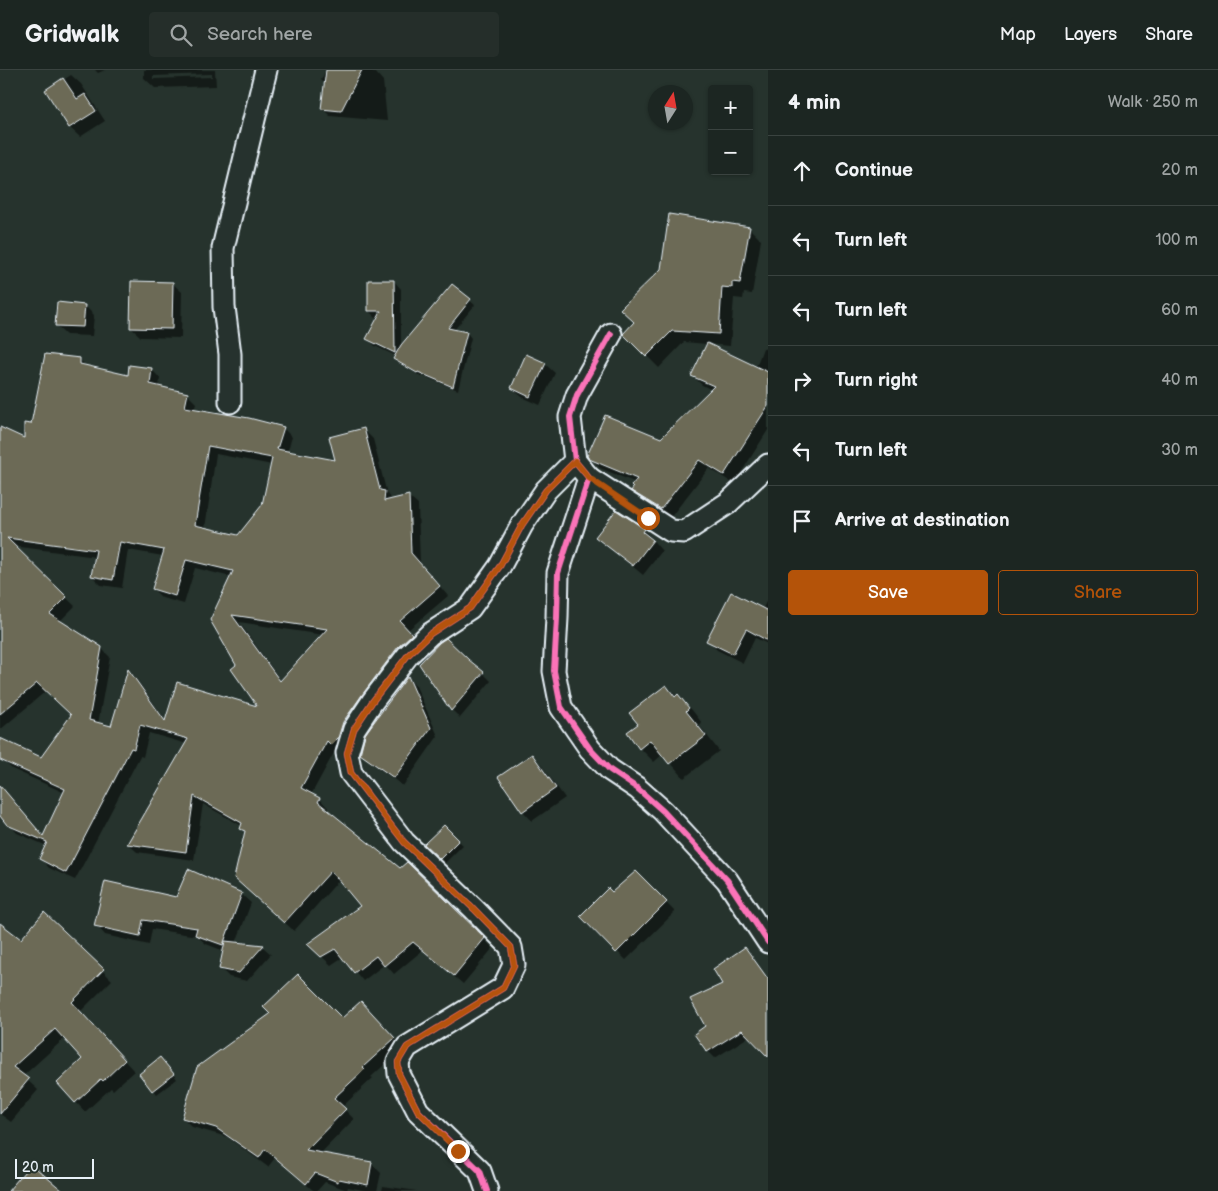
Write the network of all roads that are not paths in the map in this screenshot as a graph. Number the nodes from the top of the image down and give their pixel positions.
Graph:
1 (266, 70) edge
2 (611, 334) dead end
3 (230, 402) dead end
4 (575, 461) junction
5 (768, 465) edge
6 (589, 478) junction
7 (768, 942) edge
8 (486, 1191) edge

1 - 3 street
2 - 4 street
4 - 6 street
4 - 8 street
5 - 6 street
6 - 7 street

